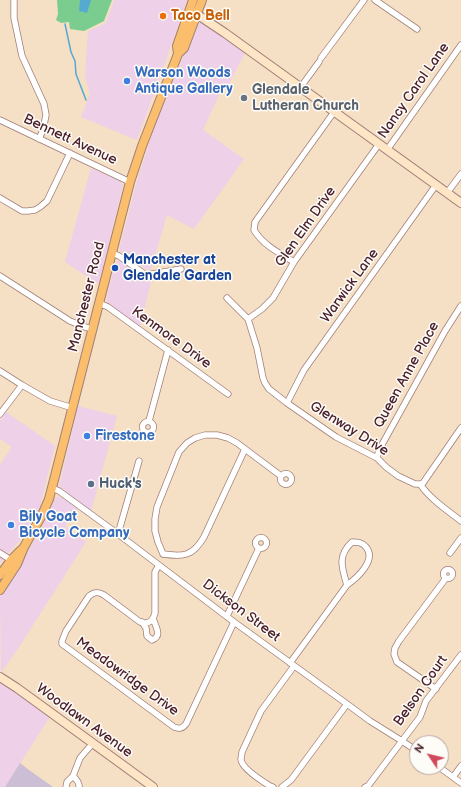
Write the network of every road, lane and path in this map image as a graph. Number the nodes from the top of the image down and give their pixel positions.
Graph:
1 (14, 0) edge
2 (193, 0) edge
3 (202, 0) edge
4 (364, 0) edge
5 (375, 0) edge
6 (194, 12) junction
7 (417, 29) dead end
8 (461, 45) edge
9 (300, 88) junction
10 (334, 112) junction
11 (0, 120) edge
12 (40, 139) junction
13 (379, 144) junction
14 (387, 150) junction
15 (70, 153) junction
16 (461, 174) edge
17 (130, 182) junction
18 (436, 186) junction
19 (447, 193) junction
20 (0, 198) edge
21 (461, 203) edge
22 (112, 253) junction
23 (294, 262) junction
24 (181, 269) dead end
25 (0, 276) edge
26 (227, 298) dead end
27 (100, 303) junction
28 (461, 306) edge
29 (248, 318) junction
30 (93, 328) junction
31 (168, 350) junction
32 (0, 371) edge
33 (22, 385) junction
34 (228, 394) dead end
35 (287, 403) junction
36 (73, 408) junction
37 (0, 414) edge
38 (149, 421) dead end
39 (461, 428) edge
40 (245, 449) junction
41 (377, 458) junction
42 (139, 461) dead end
43 (281, 476) dead end
44 (420, 484) junction
45 (52, 488) junction
46 (461, 521) edge
47 (118, 534) junction
48 (461, 538) edge
49 (24, 547) junction
50 (259, 548) dead end
51 (0, 553) edge
52 (450, 553) dead end
53 (163, 554) junction
54 (11, 560) junction
55 (157, 564) junction
56 (0, 575) edge
57 (446, 578) dead end
58 (347, 585) junction
59 (0, 590) edge
60 (227, 616) junction
61 (153, 618) junction
62 (142, 622) junction
63 (234, 622) junction
64 (461, 655) edge
65 (292, 665) junction
66 (0, 677) edge
67 (436, 689) junction
68 (347, 704) junction
69 (402, 741) junction
70 (93, 743) junction
71 (409, 746) edge
72 (461, 766) edge
73 (449, 774) edge
74 (73, 776) junction
75 (453, 777) junction
76 (461, 783) edge
77 (66, 787) edge
78 (79, 787) edge
79 (152, 787) edge
80 (271, 787) edge
81 (282, 787) edge
82 (367, 787) edge

1 - 12 street
2 - 6 main road, Manchester Road
3 - 6 main road, Manchester Road
4 - 9 street
5 - 7 street
6 - 9 street
6 - 17 main road, Manchester Road
8 - 14 street, Nancy Carol Lane
9 - 10 street
10 - 13 street
10 - 23 street
11 - 12 street, Bennett Avenue
12 - 15 street, Bennett Avenue
13 - 14 street
13 - 23 street, Glen Elm Drive
14 - 18 street
15 - 17 street, Bennett Avenue
15 - 20 street
16 - 19 street
17 - 22 main road, Manchester Road
18 - 19 street
18 - 35 street, Warwick Lane
19 - 21 street
22 - 24 street
22 - 27 main road, Manchester Road
23 - 29 street, Glen Elm Drive
25 - 30 street
26 - 29 street, Glenway Drive
27 - 30 main road, Manchester Road
27 - 31 street, Kenmore Drive
28 - 41 street, Queen Anne Place
29 - 35 street, Glenway Drive
30 - 36 main road, Manchester Road
31 - 34 street, Kenmore Drive
31 - 38 street
32 - 33 street
33 - 36 street
33 - 37 street
35 - 41 street, Glenway Drive
36 - 45 main road, Manchester Road
39 - 44 street
40 - 43 street
40 - 53 street
40 - 53 street
41 - 44 street, Glenway Drive
42 - 47 street
44 - 46 street, Glenway Drive
45 - 47 street, Dickson Street
45 - 49 main road, Manchester Road
47 - 55 street, Dickson Street
48 - 52 street
49 - 54 main road, Manchester Road
49 - 59 main road, Manchester Road
50 - 60 street
51 - 54 street
53 - 55 street
54 - 56 main road, Manchester Road
55 - 60 street, Dickson Street
55 - 61 street
57 - 67 street
58 - 58 street
58 - 65 street
60 - 63 street, Dickson Street
61 - 62 street
61 - 62 street
62 - 63 street, Meadowridge Drive
63 - 65 street, Dickson Street
64 - 67 street, Belson Court
65 - 68 street, Dickson Street
65 - 80 street
66 - 70 street, Woodlawn Avenue
67 - 69 street, Belson Court
68 - 69 street, Dickson Street
68 - 81 street
69 - 71 street, Dickson Street
69 - 82 street, Belson Court
70 - 74 street
70 - 79 street, Woodlawn Avenue
72 - 75 street
73 - 75 street
74 - 77 street
74 - 78 street
75 - 76 street

